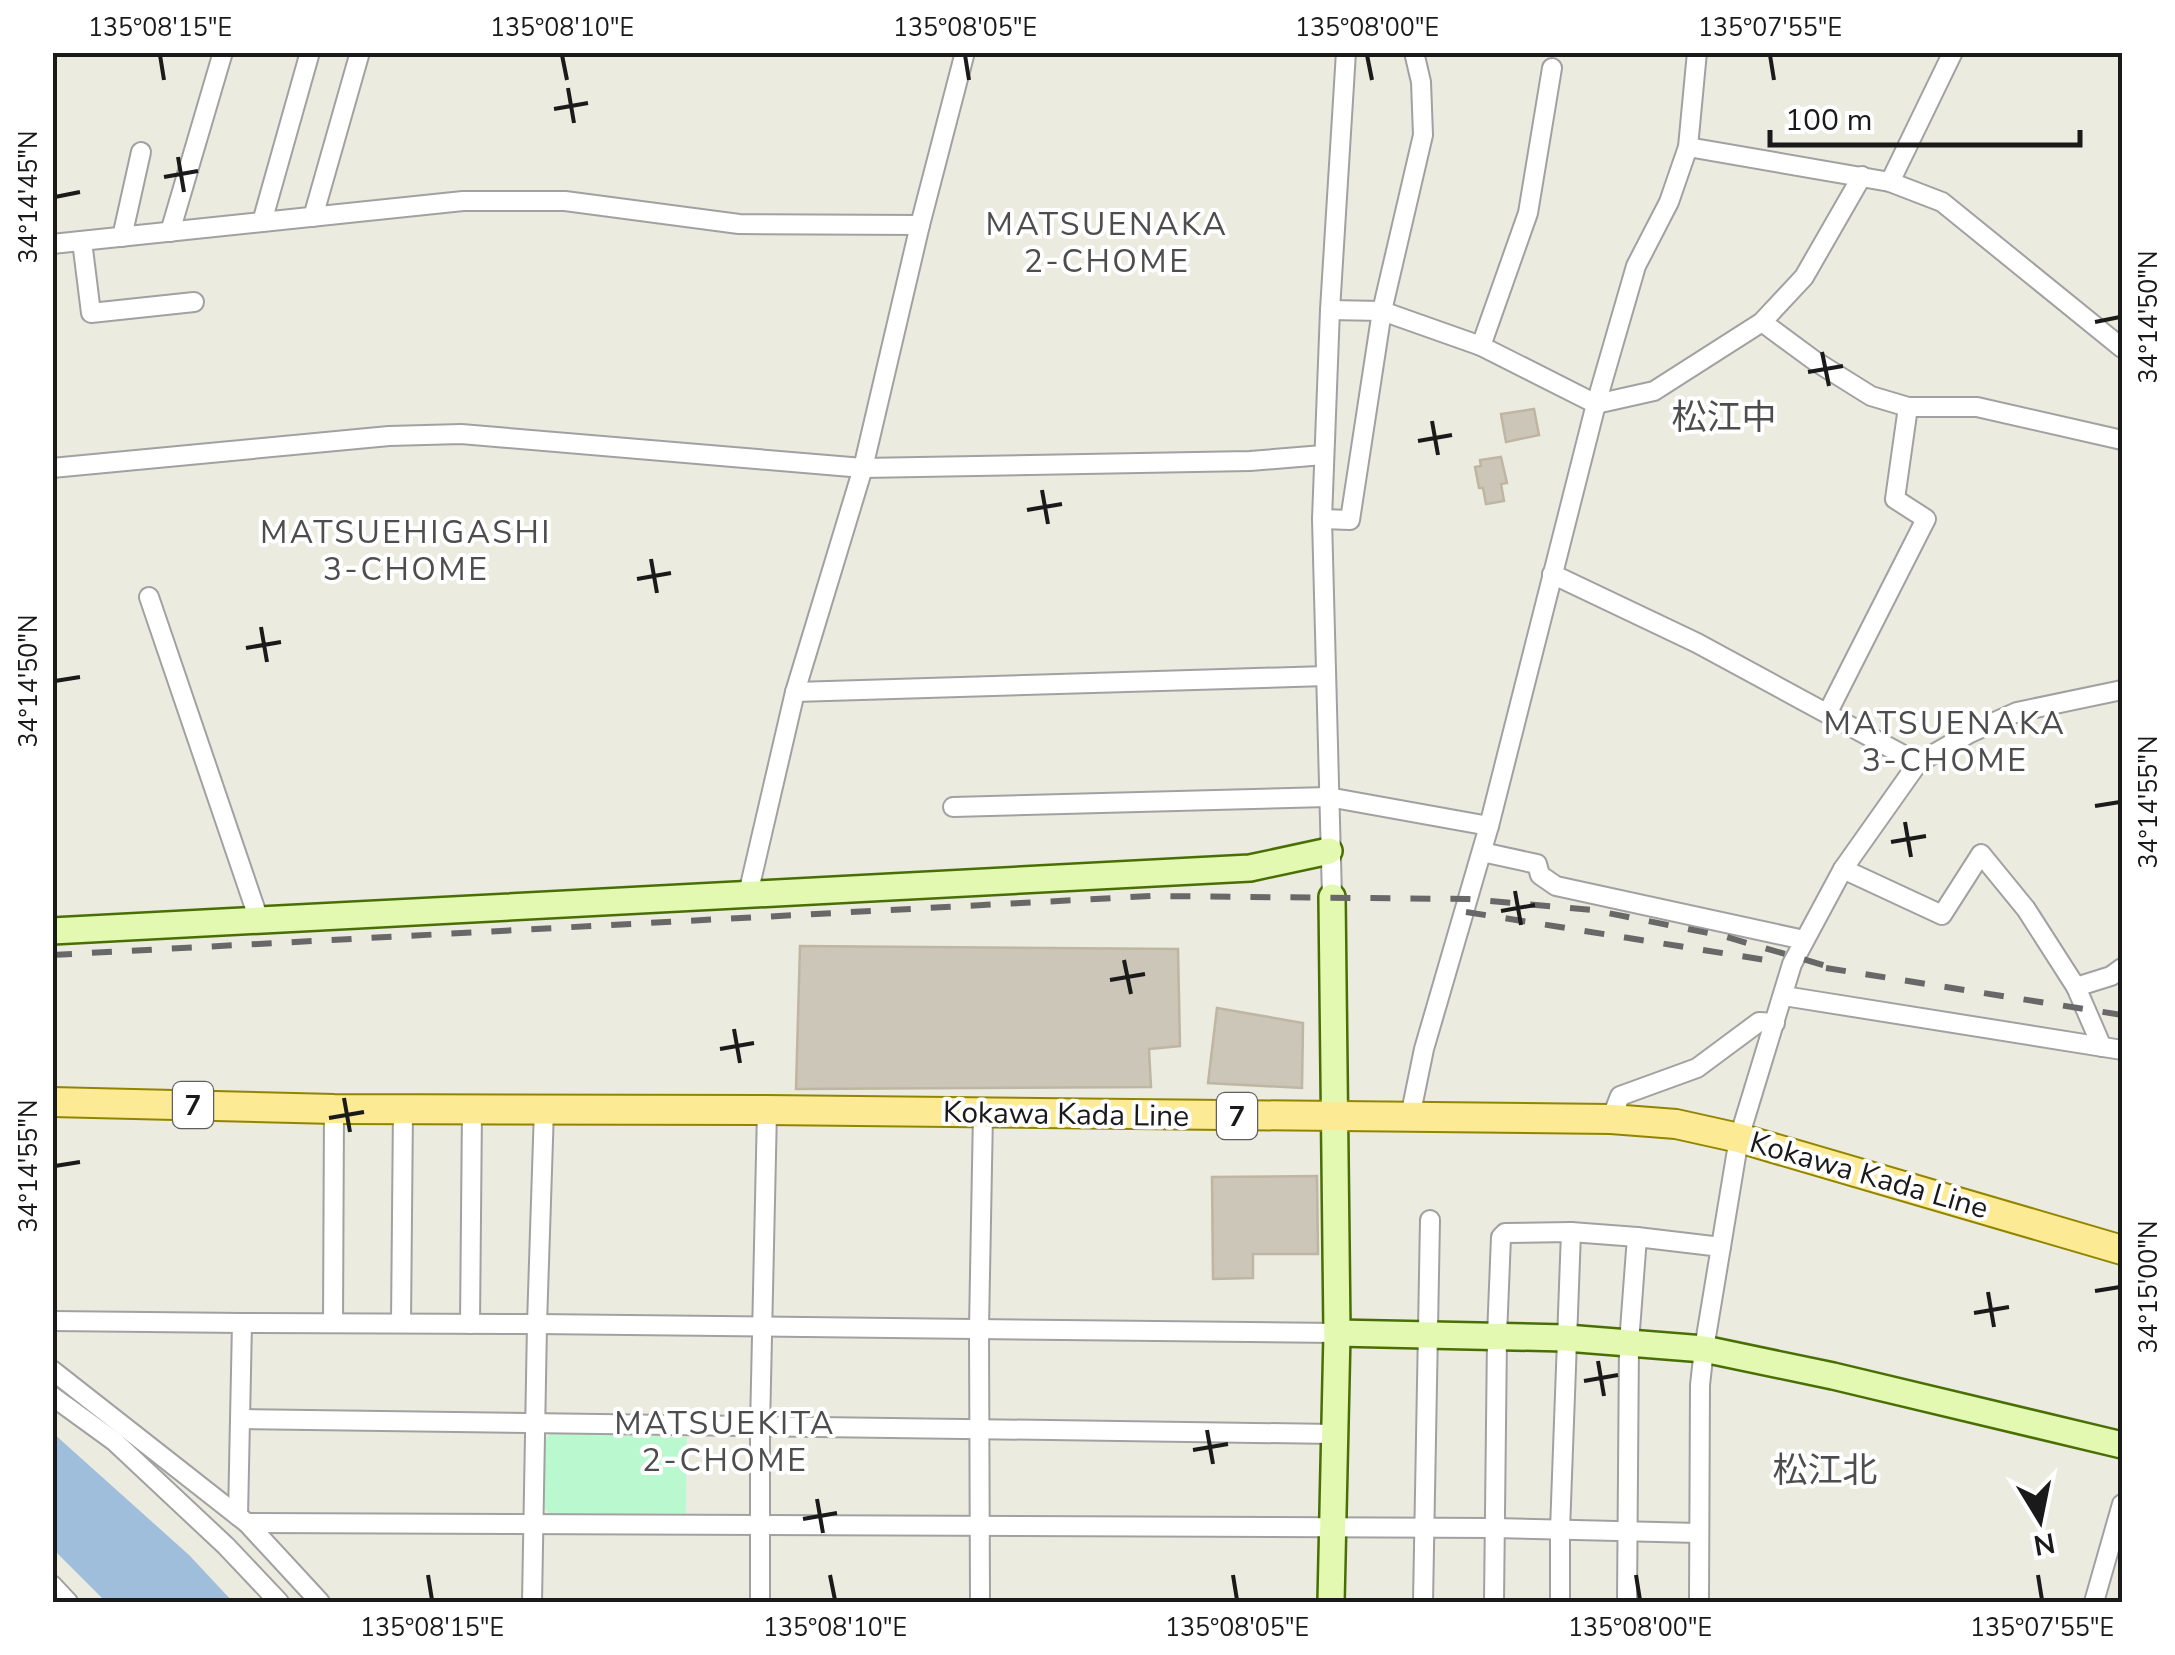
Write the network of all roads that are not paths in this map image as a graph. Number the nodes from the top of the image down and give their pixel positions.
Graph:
1 (224, 52) edge
2 (310, 52) edge
3 (360, 52) edge
4 (964, 52) edge
5 (1346, 52) edge
6 (1414, 52) edge
7 (1697, 52) edge
8 (1952, 52) edge
9 (1552, 68) dead end
10 (1688, 146) junction
11 (141, 152) dead end
12 (1862, 176) junction
13 (1890, 182) junction
14 (313, 217) junction
15 (262, 222) junction
16 (920, 225) junction
17 (170, 232) junction
18 (122, 237) junction
19 (82, 241) junction
20 (52, 244) edge
21 (194, 302) dead end
22 (1330, 310) junction
23 (1382, 311) junction
24 (1762, 322) junction
25 (1481, 346) junction
26 (2122, 348) edge
27 (1596, 404) junction
28 (1908, 407) junction
29 (2122, 440) edge
30 (1323, 455) junction
31 (52, 468) edge
32 (863, 468) junction
33 (1322, 519) junction
34 (1552, 574) junction
35 (149, 597) dead end
36 (1326, 676) junction
37 (2122, 690) edge
38 (795, 692) junction
39 (1828, 712) junction
40 (1918, 763) junction
41 (1328, 797) junction
42 (953, 808) dead end
43 (1489, 826) junction
44 (1329, 852) junction
45 (1482, 852) junction
46 (1843, 869) junction
47 (748, 894) junction
48 (1332, 897) joint
49 (258, 920) junction
50 (52, 931) edge
51 (1804, 940) junction
52 (2122, 968) edge
53 (2076, 987) junction
54 (1784, 996) junction
55 (1775, 1023) junction
56 (2102, 1047) junction
57 (2122, 1050) edge
58 (52, 1102) edge
59 (403, 1108) junction
60 (334, 1109) junction
61 (472, 1109) junction
62 (544, 1109) junction
63 (767, 1110) junction
64 (984, 1113) junction
65 (1336, 1116) junction
66 (1410, 1117) junction
67 (1611, 1119) junction
68 (1739, 1138) junction
69 (1430, 1220) dead end
70 (1571, 1232) junction
71 (1636, 1237) junction
72 (1721, 1246) junction
73 (2122, 1250) edge
74 (52, 1321) edge
75 (242, 1323) junction
76 (333, 1323) junction
77 (401, 1323) junction
78 (470, 1324) junction
79 (537, 1324) junction
80 (762, 1326) junction
81 (979, 1328) junction
82 (1337, 1334) junction
83 (1426, 1335) junction
84 (1497, 1336) junction
85 (1566, 1338) junction
86 (1629, 1343) junction
87 (1704, 1349) junction
88 (52, 1370) edge
89 (52, 1396) edge
90 (242, 1419) junction
91 (535, 1423) junction
92 (760, 1427) junction
93 (980, 1428) junction
94 (1335, 1434) junction
95 (2122, 1445) edge
96 (2122, 1504) edge
97 (243, 1519) junction
98 (533, 1523) junction
99 (980, 1525) junction
100 (759, 1526) junction
101 (1494, 1528) junction
102 (1333, 1529) junction
103 (1424, 1529) junction
104 (1560, 1530) junction
105 (1627, 1531) junction
106 (1699, 1532) junction
107 (52, 1585) edge
108 (68, 1602) edge
109 (279, 1602) edge
110 (320, 1602) edge
111 (532, 1602) edge
112 (760, 1602) edge
113 (980, 1602) edge
114 (1331, 1602) edge
115 (1424, 1602) edge
116 (1494, 1602) edge
117 (1560, 1602) edge
118 (1626, 1602) edge
119 (1699, 1602) edge
120 (2094, 1602) edge

1 - 17 street
2 - 15 street
3 - 14 street
4 - 16 street
5 - 22 street
6 - 23 street
7 - 10 street
8 - 13 street
9 - 25 street
10 - 12 street
10 - 27 street
11 - 18 street
12 - 13 street
12 - 24 street
13 - 26 street
14 - 15 street
14 - 16 street
15 - 17 street
16 - 32 street
17 - 18 street
18 - 19 street
19 - 20 street
19 - 21 street
22 - 23 street
22 - 30 street
23 - 25 street
23 - 33 street
24 - 27 street
24 - 28 street
25 - 27 street
27 - 34 street
28 - 29 street
28 - 39 street
30 - 32 street
30 - 33 street
31 - 32 street
32 - 38 street
33 - 36 street
34 - 39 street
34 - 43 street
35 - 49 street
36 - 38 street
36 - 41 street
37 - 40 street
38 - 47 street
39 - 40 street
40 - 46 street
41 - 42 street
41 - 43 street
41 - 44 street
43 - 45 street
44 - 47 street
44 - 48 street
45 - 51 street
45 - 66 street
46 - 51 street
46 - 53 street
47 - 49 street
48 - 65 street
49 - 50 street
51 - 54 street
52 - 53 street
53 - 56 street
54 - 55 street
54 - 56 street
55 - 67 street
55 - 68 street
56 - 57 street
58 - 60 main road, Kokawa Kada Line / 7
59 - 60 main road, Kokawa Kada Line / 7
59 - 61 main road, Kokawa Kada Line / 7
59 - 77 street
60 - 76 street
61 - 62 main road, Kokawa Kada Line / 7
61 - 78 street
62 - 63 main road, Kokawa Kada Line / 7
62 - 79 street
63 - 64 main road, Kokawa Kada Line / 7
63 - 80 street
64 - 65 main road, Kokawa Kada Line / 7
64 - 81 street
65 - 66 main road, Kokawa Kada Line / 7
65 - 82 street
66 - 67 main road, Kokawa Kada Line / 7
67 - 68 main road, Kokawa Kada Line / 7
68 - 72 street
68 - 73 main road, Kokawa Kada Line / 7
69 - 83 street
70 - 71 street
70 - 84 street
70 - 85 street
71 - 72 street
71 - 86 street
72 - 87 street
74 - 75 street
75 - 76 street
75 - 90 street
76 - 77 street
77 - 78 street
78 - 79 street
79 - 80 street
79 - 91 street
80 - 81 street
80 - 92 street
81 - 82 street
81 - 93 street
82 - 83 street
82 - 94 street
83 - 84 street
83 - 103 street
84 - 85 street
84 - 101 street
85 - 86 street
85 - 104 street
86 - 87 street
86 - 105 street
87 - 95 street
87 - 106 street
88 - 97 street
89 - 109 street
90 - 91 street
90 - 97 street
91 - 92 street
91 - 98 street
92 - 93 street
92 - 100 street
93 - 94 street
93 - 99 street
94 - 102 street
96 - 120 street
97 - 98 street
97 - 110 street
98 - 100 street
98 - 111 street
99 - 100 street
99 - 102 street
99 - 113 street
100 - 112 street
101 - 103 street
101 - 104 street
101 - 116 street
102 - 103 street
102 - 114 street
103 - 115 street
104 - 105 street
104 - 117 street
105 - 106 street
105 - 118 street
106 - 119 street
107 - 108 street

